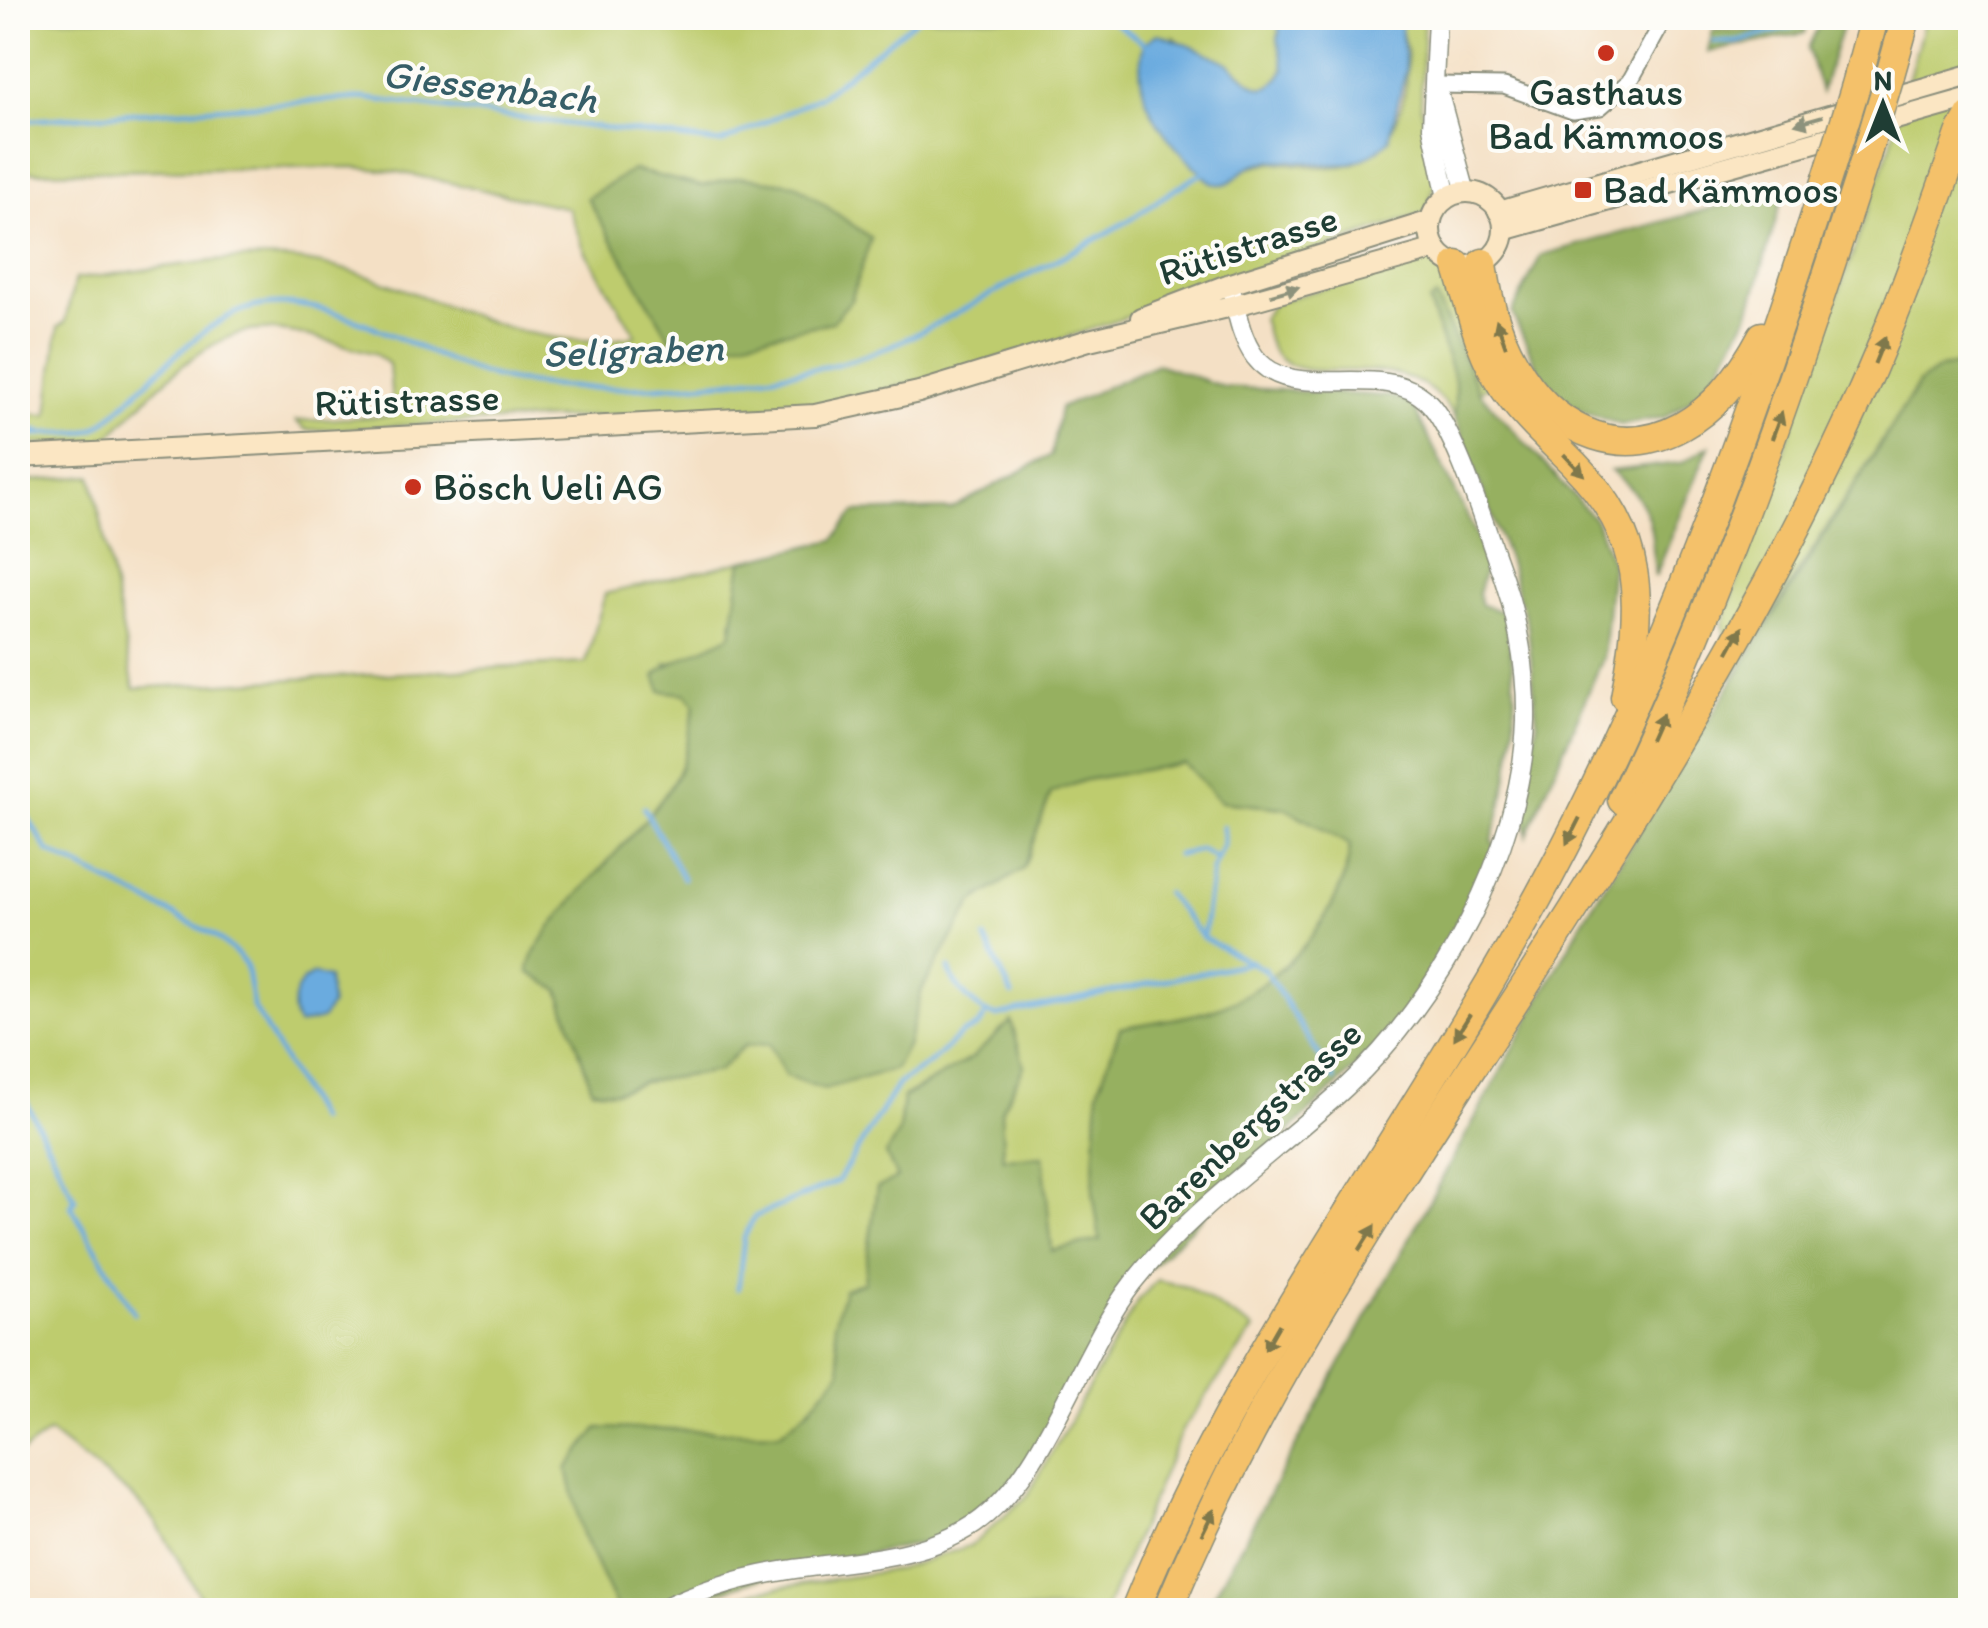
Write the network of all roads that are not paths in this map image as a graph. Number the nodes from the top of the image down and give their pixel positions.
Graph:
1 (1437, 18) edge
2 (1666, 18) edge
3 (1874, 18) edge
4 (1906, 18) edge
5 (1970, 75) edge
6 (1437, 85) junction
7 (1970, 98) edge
8 (1970, 116) edge
9 (1457, 195) junction
10 (1431, 220) junction
11 (1501, 221) junction
12 (1804, 254) junction
13 (1458, 259) junction
14 (1230, 284) junction
15 (1236, 305) junction
16 (1088, 340) junction
17 (18, 457) edge
18 (1616, 743) junction
19 (1478, 1059) junction
20 (660, 1610) edge
21 (1135, 1610) edge
22 (1168, 1610) edge

1 - 6 street
2 - 6 street
3 - 12 highway, bridge
19 -> 4 highway, bridge
5 -> 11 main road
6 - 9 street
7 - 11 main road
19 -> 8 highway
9 - 10 main road
9 - 11 main road
10 - 13 main road
10 - 14 main road, Rütistrasse
11 - 13 main road
12 -> 13 highway
12 - 18 highway
15 -> 13 main road, Rütistrasse
13 -> 18 highway
14 - 15 street, Barenbergstrasse
14 - 16 main road, Rütistrasse
15 - 16 main road, Rütistrasse
15 - 20 street, Barenbergstrasse
16 - 17 main road, Rütistrasse
18 -> 21 highway
22 -> 19 highway

